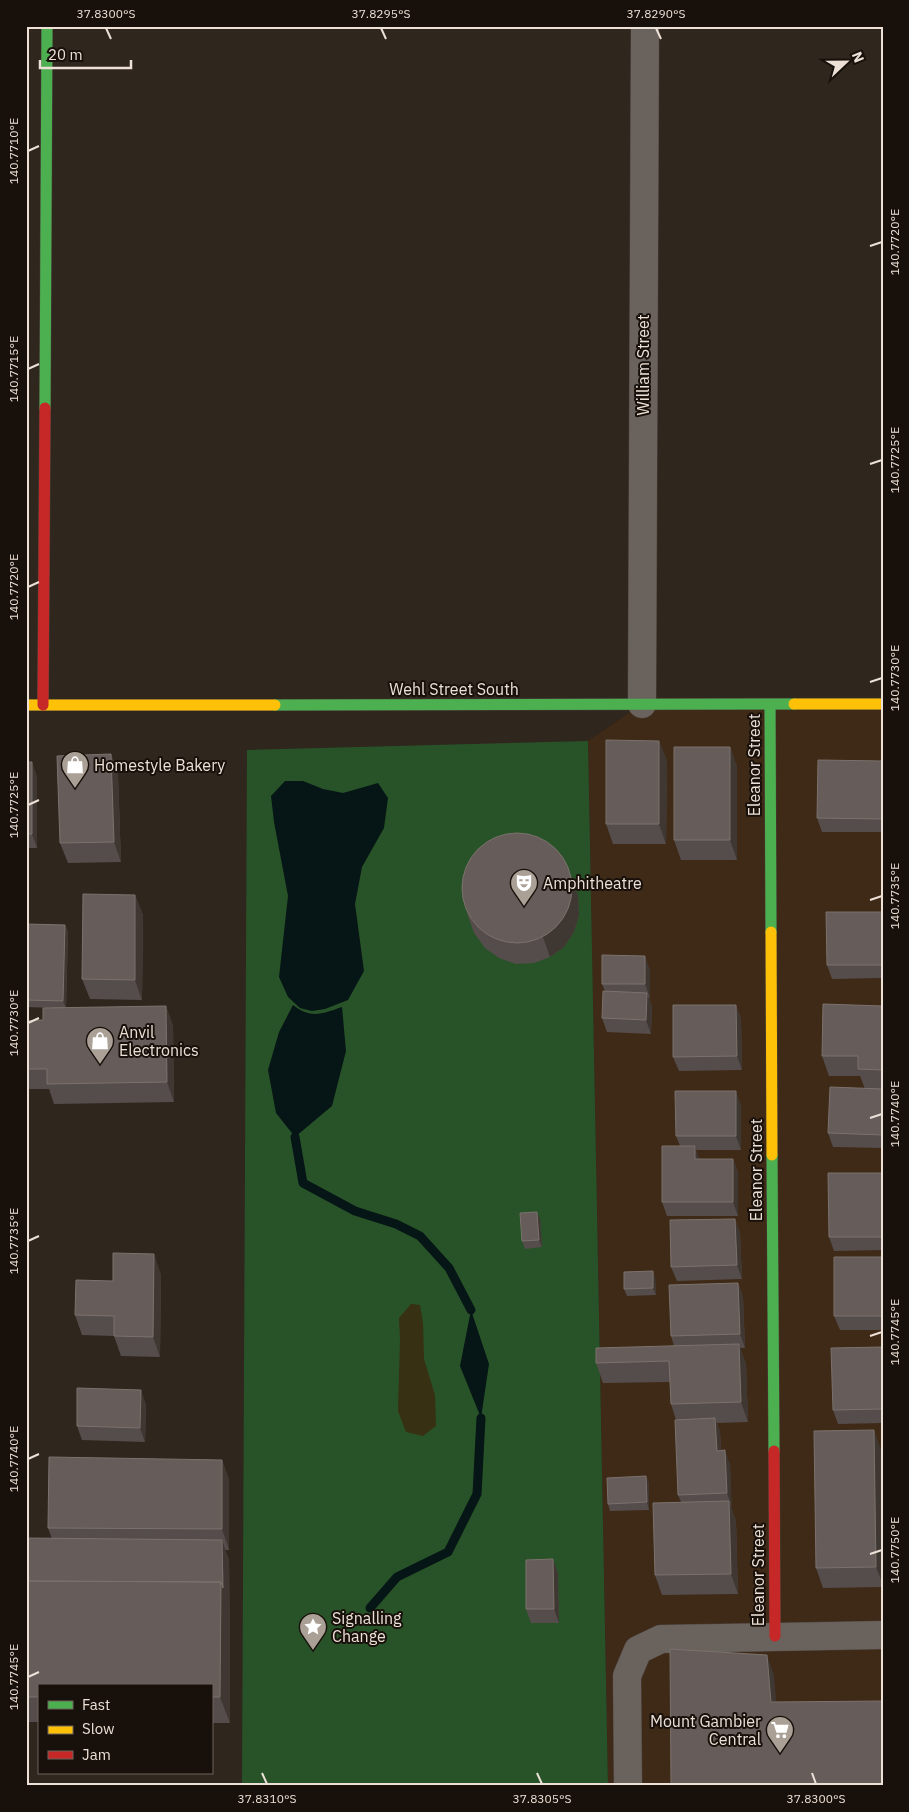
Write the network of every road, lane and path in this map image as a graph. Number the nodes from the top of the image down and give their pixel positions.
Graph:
1 (47, 26) edge
2 (645, 26) edge
3 (642, 704) junction
4 (770, 704) junction
5 (883, 704) edge
6 (26, 705) edge
7 (43, 705) junction
8 (883, 1635) edge
9 (774, 1636) junction
10 (628, 1786) edge

1 - 7 street
2 - 3 street, William Street
3 - 4 street, Wehl Street South
3 - 7 street, Wehl Street South
4 - 5 street, Wehl Street South
4 - 9 street, Eleanor Street
6 - 7 street, Wehl Street South
8 - 9 street
9 - 10 street

